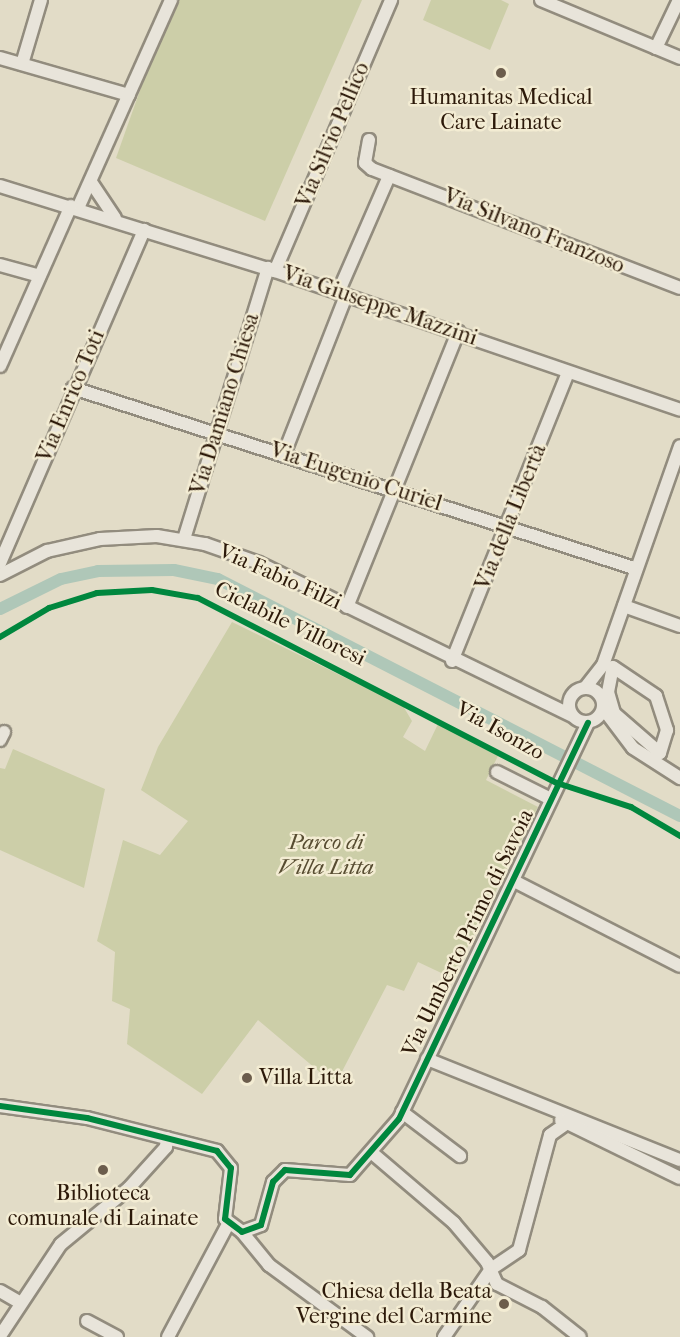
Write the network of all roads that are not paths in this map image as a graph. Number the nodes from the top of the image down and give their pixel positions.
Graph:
1 (40, 0) edge
2 (171, 0) edge
3 (391, 0) edge
4 (541, 0) edge
5 (679, 0) edge
6 (563, 4) edge
7 (656, 48) junction
8 (0, 58) edge
9 (680, 58) edge
10 (22, 64) junction
11 (129, 95) junction
12 (369, 140) dead end
13 (389, 176) junction
14 (91, 182) junction
15 (0, 186) edge
16 (75, 207) junction
17 (117, 220) junction
18 (144, 230) junction
19 (0, 265) edge
20 (272, 270) junction
21 (39, 276) junction
22 (680, 288) edge
23 (342, 294) junction
24 (458, 333) junction
25 (0, 366) edge
26 (568, 372) junction
27 (74, 388) junction
28 (680, 410) edge
29 (214, 432) junction
30 (680, 446) edge
31 (284, 454) junction
32 (395, 490) junction
33 (508, 526) junction
34 (184, 539) junction
35 (0, 562) edge
36 (636, 570) junction
37 (0, 574) edge
38 (624, 606) junction
39 (347, 607) junction
40 (680, 626) edge
41 (452, 661) junction
42 (608, 666) junction
43 (585, 688) junction
44 (571, 697) junction
45 (602, 701) junction
46 (547, 703) junction
47 (571, 715) junction
48 (589, 726) junction
49 (614, 727) junction
50 (497, 772) dead end
51 (680, 778) edge
52 (551, 799) junction
53 (514, 881) junction
54 (680, 966) edge
55 (427, 1059) junction
56 (0, 1106) edge
57 (402, 1112) junction
58 (569, 1122) junction
59 (167, 1138) junction
60 (371, 1152) junction
61 (460, 1156) dead end
62 (680, 1160) edge
63 (680, 1178) edge
64 (235, 1228) junction
65 (491, 1269) junction
66 (0, 1291) edge
67 (19, 1302) junction
68 (87, 1321) dead end
69 (5, 1334) edge
70 (117, 1337) edge
71 (168, 1337) edge
72 (367, 1337) edge
73 (444, 1337) edge
74 (580, 1337) edge

1 - 10 street
2 - 11 street
3 - 20 street, Via Silvio Pellico
4 - 6 street
5 - 7 street
6 - 7 street
7 - 9 street
8 - 10 street
10 - 11 street
11 - 14 street
12 - 13 street, Via Silvano Franzoso
13 - 22 street, Via Silvano Franzoso
13 - 23 street
14 - 16 street
14 - 17 street
15 - 16 street, Via Giuseppe Mazzini
16 - 17 street, Via Giuseppe Mazzini
16 - 21 street
17 - 18 street, Via Giuseppe Mazzini
18 - 20 street, Via Giuseppe Mazzini
18 - 27 street, Via Enrico Toti
19 - 21 street
20 - 23 street, Via Giuseppe Mazzini
20 - 29 street, Via Damiano Chiesa
21 - 25 street
23 - 24 street, Via Giuseppe Mazzini
23 - 31 street
24 - 26 street, Via Giuseppe Mazzini
24 - 32 street
26 - 28 street, Via Giuseppe Mazzini
26 - 33 street, Via della Libertà
27 - 29 street, Via Eugenio Curiel
27 - 35 street, Via Enrico Toti
29 - 31 street, Via Eugenio Curiel
29 - 34 street, Via Damiano Chiesa
30 - 36 street
31 - 32 street, Via Eugenio Curiel
32 - 33 street, Via Eugenio Curiel
32 - 39 street
33 - 36 street, Via Eugenio Curiel
33 - 41 street, Via della Libertà
34 - 37 street, Via Fabio Filzi
34 - 39 street, Via Fabio Filzi
36 - 38 street
38 - 40 street
38 - 42 street
39 - 41 street, Via Fabio Filzi
41 - 46 street, Via Fabio Filzi
42 - 42 street
42 - 43 street
42 - 45 street
43 - 44 street
43 - 45 street
44 - 46 street
44 - 47 street
45 - 48 street, Via Umberto Primo di Savoia
45 - 49 street
46 - 47 street, Via Fabio Filzi
47 - 48 street, Via Fabio Filzi
48 - 49 street, Via Fabio Filzi
48 - 52 street, Via Umberto Primo di Savoia
49 - 51 street
50 - 52 street
52 - 53 street, Via Umberto Primo di Savoia
53 - 54 street
53 - 55 street, Via Umberto Primo di Savoia
55 - 57 street, Via Umberto Primo di Savoia
55 - 58 street
56 - 59 street
57 - 60 street, Via Umberto Primo di Savoia
57 - 61 street
58 - 62 street
58 - 63 street
58 - 65 street
59 - 64 street
59 - 67 street
60 - 64 street, Via Umberto Primo di Savoia
60 - 65 street
64 - 71 street
64 - 72 street
65 - 73 street
65 - 74 street
66 - 67 street
67 - 69 street
68 - 70 street

